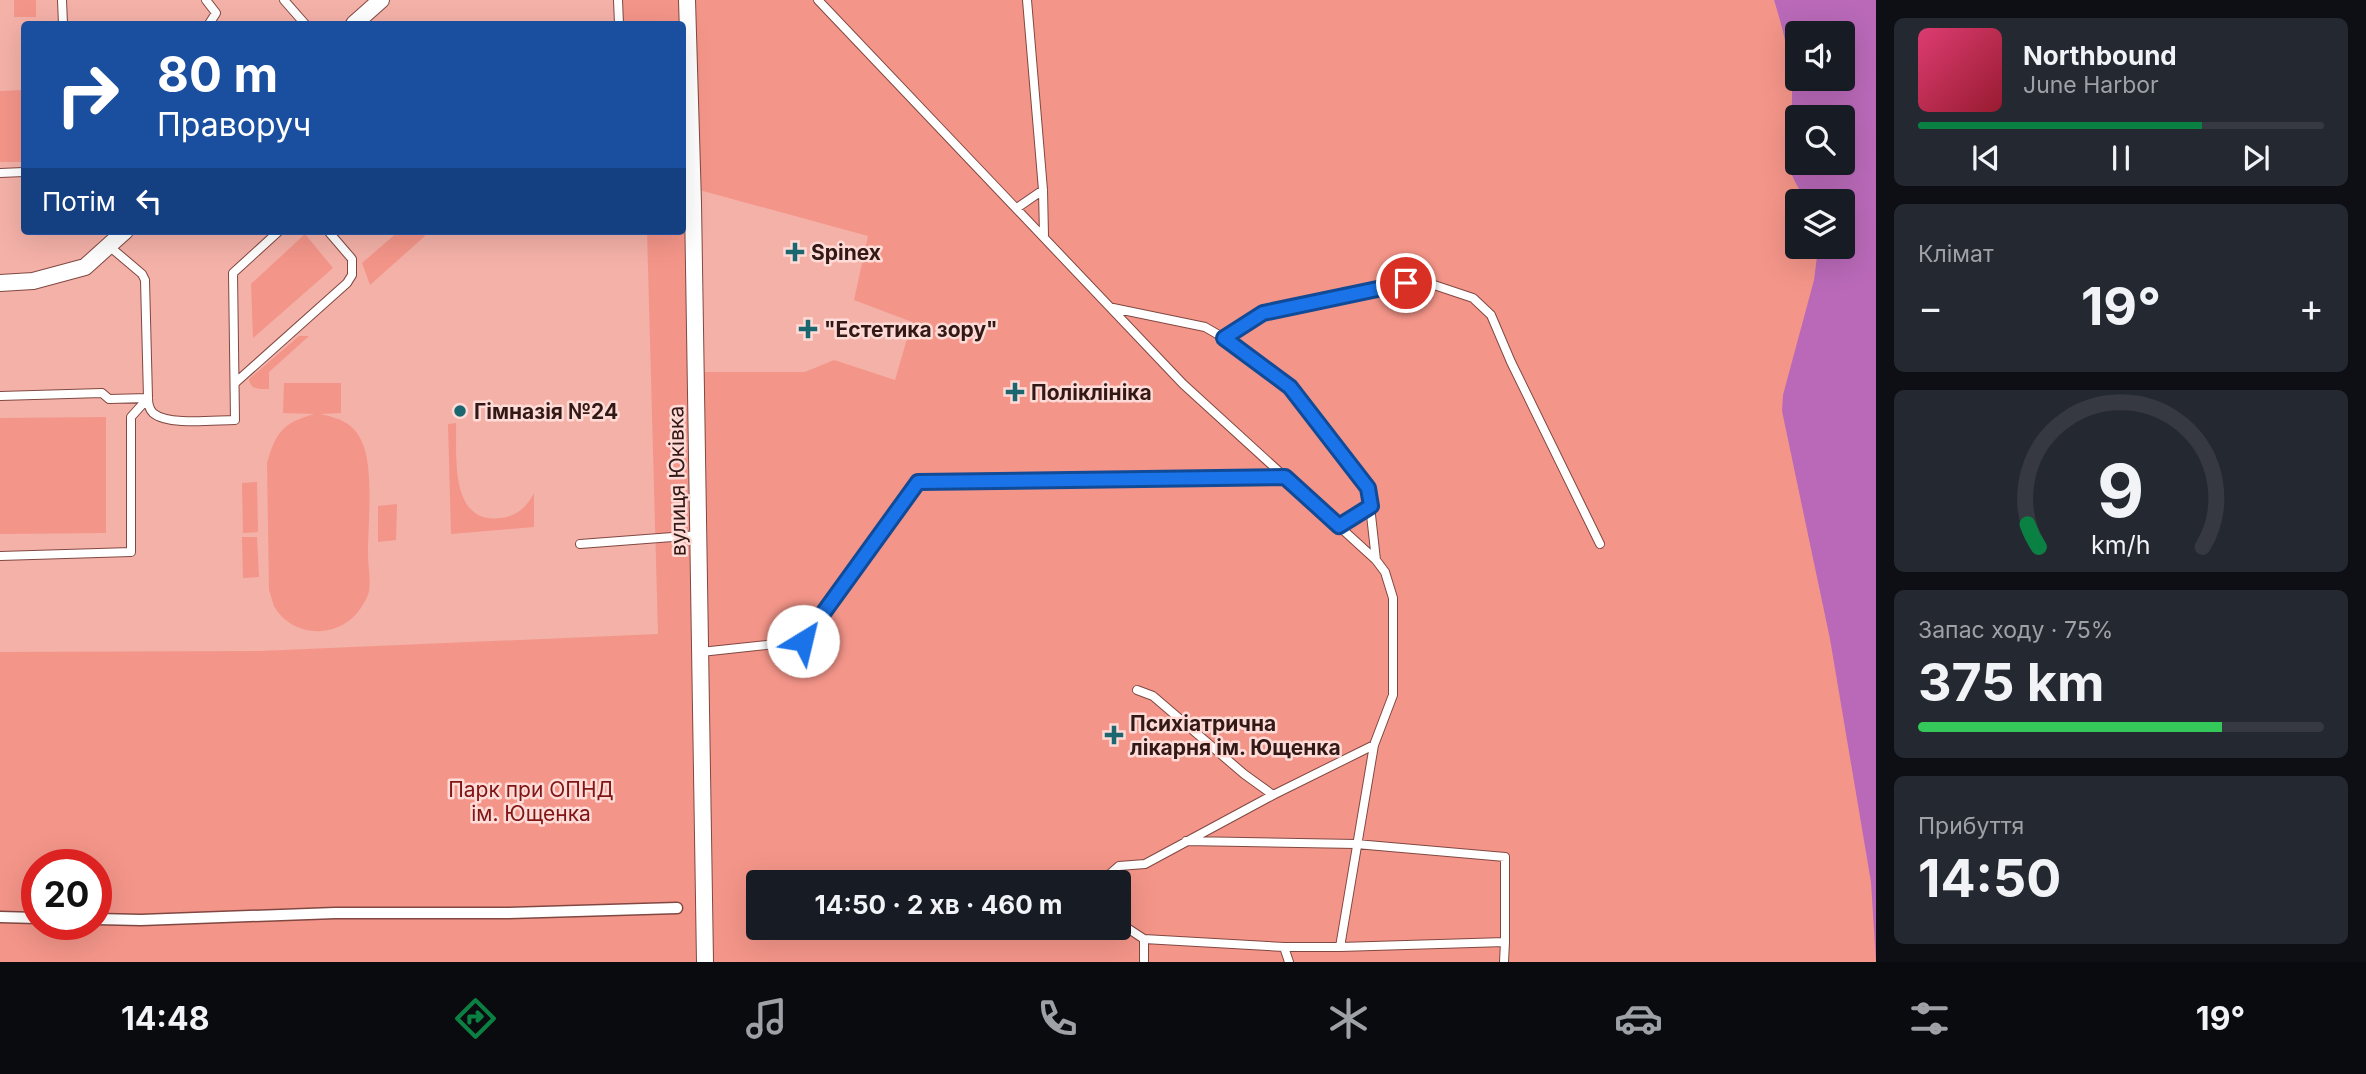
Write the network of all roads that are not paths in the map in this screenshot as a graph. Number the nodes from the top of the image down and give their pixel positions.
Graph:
1 (62, 0) edge
2 (206, 0) edge
3 (284, 0) edge
4 (381, 0) edge
5 (618, 0) edge
6 (687, 0) edge
7 (818, 0) edge
8 (1027, 0) edge
9 (63, 21) edge
10 (211, 21) edge
11 (302, 21) edge
12 (357, 21) edge
13 (619, 21) edge
14 (21, 172) edge
15 (0, 173) edge
16 (1043, 190) junction
17 (1017, 208) junction
18 (121, 235) edge
19 (275, 235) edge
20 (331, 235) edge
21 (1044, 236) junction
22 (109, 246) junction
23 (0, 283) edge
24 (1113, 309) junction
25 (1224, 338) junction
26 (235, 383) junction
27 (0, 396) edge
28 (148, 398) junction
29 (1285, 477) junction
30 (1371, 506) junction
31 (1339, 526) junction
32 (699, 535) junction
33 (580, 544) dead end
34 (1600, 544) dead end
35 (0, 556) edge
36 (1376, 560) junction
37 (701, 652) junction
38 (1137, 690) dead end
39 (1374, 744) junction
40 (1273, 795) junction
41 (1186, 841) junction
42 (1356, 844) junction
43 (1114, 870) edge
44 (677, 908) dead end
45 (0, 917) edge
46 (21, 918) edge
47 (112, 919) edge
48 (1131, 930) edge
49 (1144, 939) junction
50 (1504, 943) junction
51 (1284, 947) junction
52 (1340, 947) junction
53 (705, 962) edge
54 (1144, 962) edge
55 (1289, 962) edge
56 (1504, 962) edge

1 - 9 lane
2 - 10 lane
3 - 11 lane
4 - 12 street
5 - 13 lane
6 - 32 street, вулиця Юківка
7 - 17 lane
8 - 16 lane
14 - 15 lane
16 - 17 lane
16 - 21 lane
17 - 21 lane
18 - 22 street
19 - 26 lane
20 - 26 lane
21 - 24 lane
22 - 23 street
22 - 28 lane
24 - 25 lane
24 - 29 lane
25 - 30 lane
25 - 34 lane
26 - 28 lane
27 - 28 lane
28 - 35 lane
29 - 31 lane
29 - 37 lane
30 - 31 lane
30 - 36 lane
31 - 36 lane
32 - 33 lane
32 - 37 street, вулиця Юківка
36 - 39 lane
37 - 53 street, вулиця Юківка
38 - 40 lane
39 - 40 lane
39 - 42 lane
40 - 41 lane
41 - 42 lane
41 - 43 lane
42 - 50 lane
42 - 52 lane
44 - 47 street
45 - 46 street
48 - 49 lane
49 - 51 lane
49 - 54 lane
50 - 52 lane
50 - 56 lane
51 - 52 lane
51 - 55 lane

